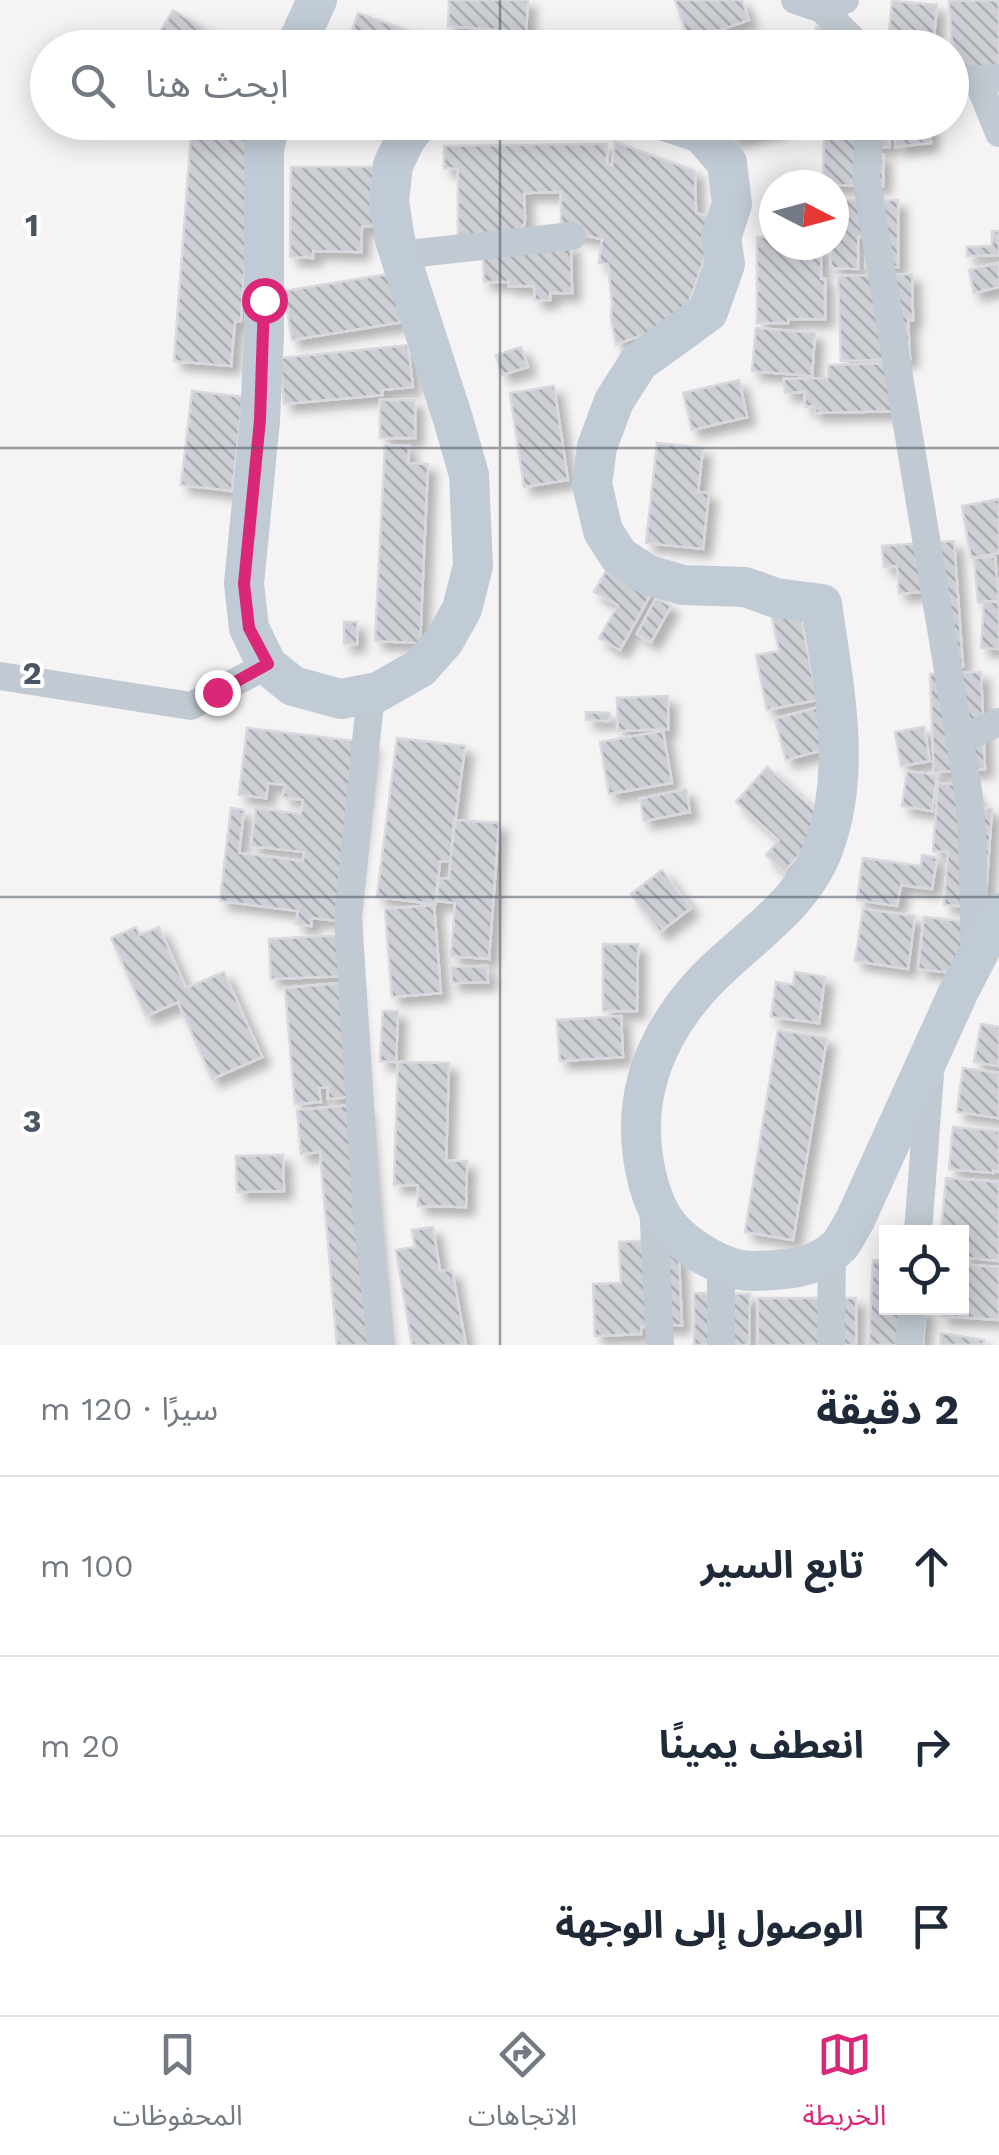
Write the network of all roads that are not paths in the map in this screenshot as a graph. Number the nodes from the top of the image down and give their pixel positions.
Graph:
1 (316, 0) edge
2 (821, 3) edge
3 (303, 30) edge
4 (845, 30) edge
5 (976, 80) edge
6 (999, 133) edge
7 (266, 140) edge
8 (405, 140) edge
9 (707, 140) edge
10 (869, 140) edge
11 (572, 236) dead end
12 (400, 255) junction
13 (268, 664) junction
14 (0, 676) edge
15 (372, 693) junction
16 (999, 722) edge
17 (960, 740) junction
18 (999, 913) edge
19 (974, 960) junction
20 (932, 1050) junction
21 (653, 1202) junction
22 (919, 1225) edge
23 (832, 1250) junction
24 (721, 1262) junction
25 (911, 1315) edge
26 (381, 1345) edge
27 (660, 1345) edge
28 (721, 1345) edge
29 (831, 1345) edge
30 (909, 1345) edge

1 - 3 main road
2 - 4 street
5 - 6 street
7 - 13 main road
8 - 12 main road
9 - 21 main road
10 - 17 street
11 - 12 street
12 - 15 main road
13 - 14 street
13 - 15 main road
15 - 26 street
16 - 17 street
17 - 19 street
18 - 19 main road
19 - 20 main road
20 - 22 street
20 - 23 main road
21 - 24 main road
21 - 27 street
23 - 24 main road
23 - 29 street
24 - 28 street
25 - 30 street

